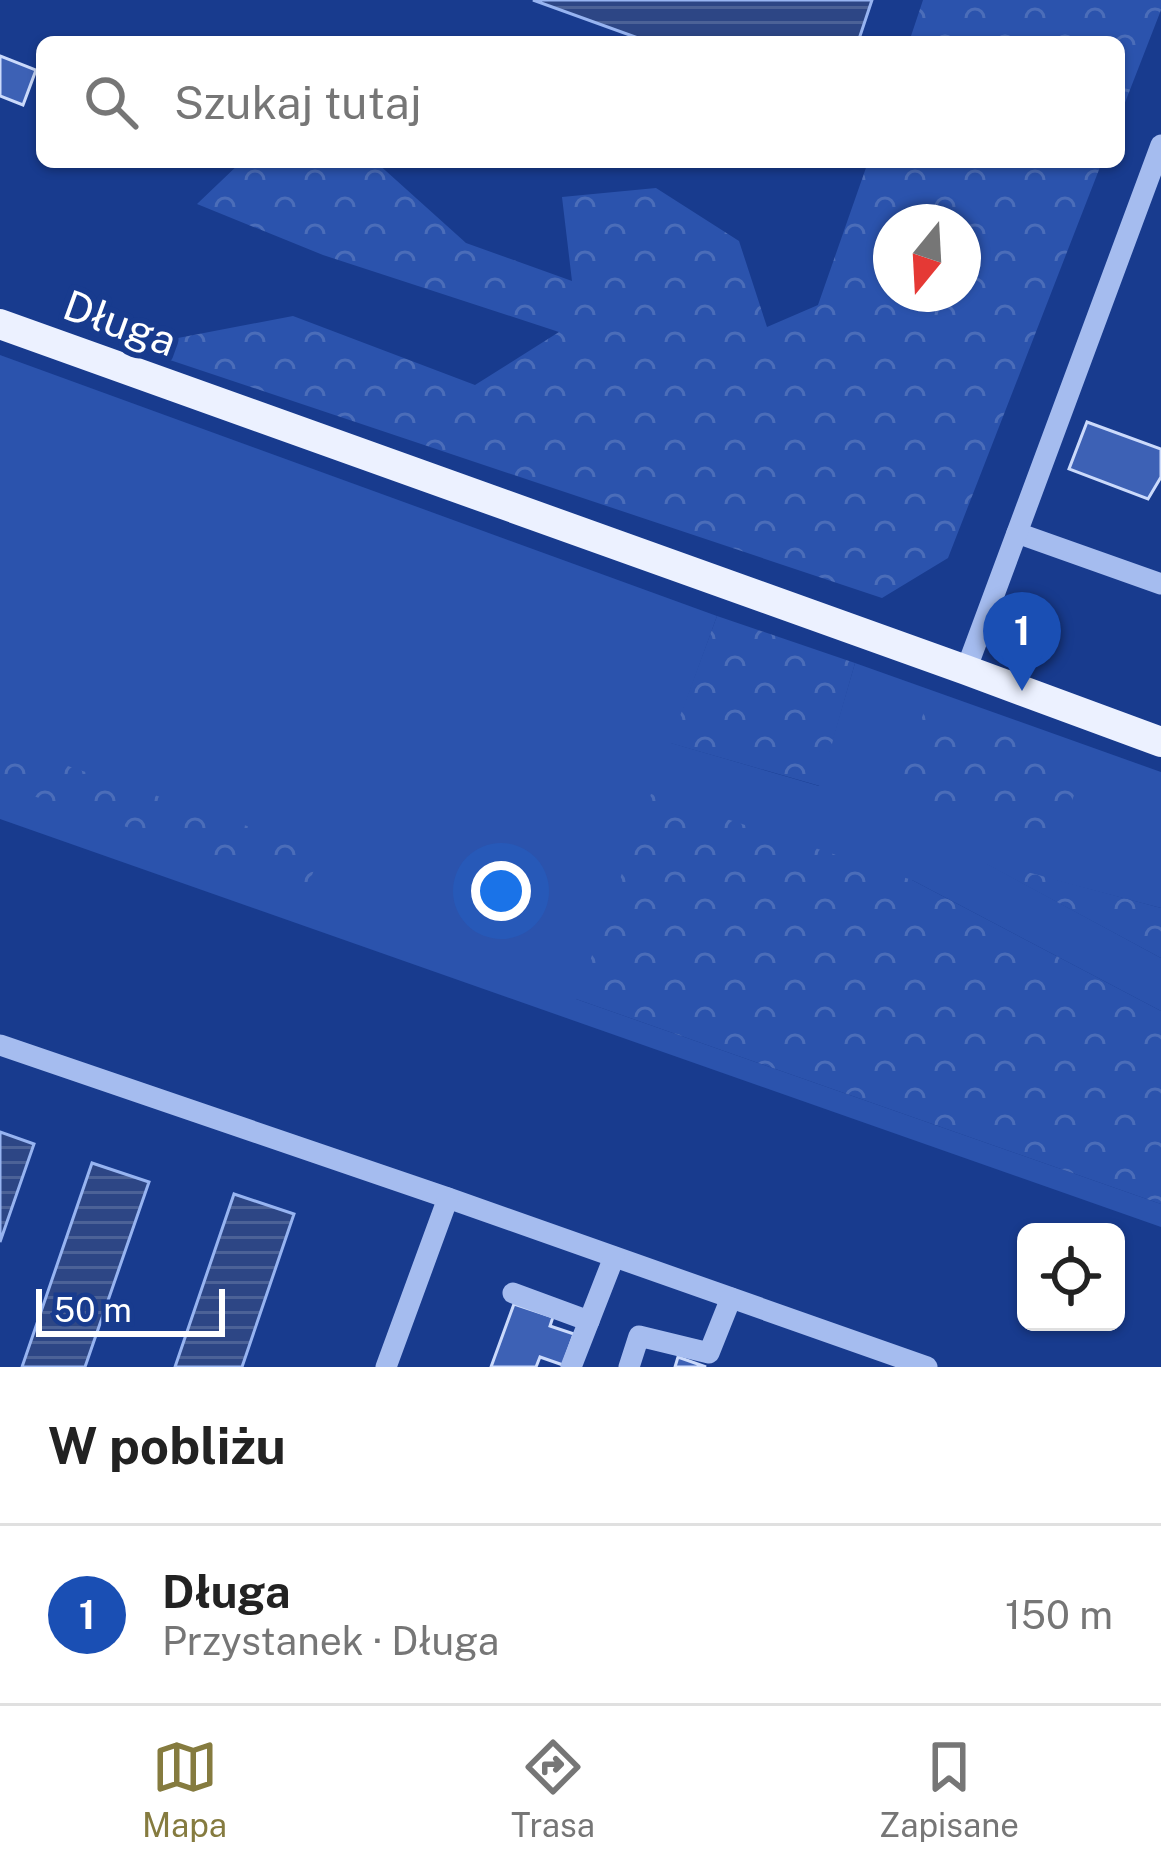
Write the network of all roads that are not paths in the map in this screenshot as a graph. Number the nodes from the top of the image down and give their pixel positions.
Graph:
1 (1161, 146) edge
2 (1150, 208) edge
3 (0, 325) edge
4 (1017, 533) junction
5 (1161, 584) edge
6 (966, 670) junction
7 (1161, 742) edge
8 (0, 1045) edge
9 (448, 1198) junction
10 (614, 1257) junction
11 (513, 1293) dead end
12 (731, 1298) junction
13 (589, 1321) junction
14 (386, 1367) edge
15 (571, 1367) edge
16 (629, 1367) edge
17 (927, 1367) edge

1 - 2 lane
2 - 4 lane
3 - 6 main road, Długa
4 - 5 lane
4 - 6 lane
6 - 7 main road, Długa
8 - 9 lane
9 - 10 lane
9 - 14 lane
10 - 12 lane
10 - 13 lane
11 - 13 lane
12 - 16 lane
12 - 17 lane
13 - 15 lane

